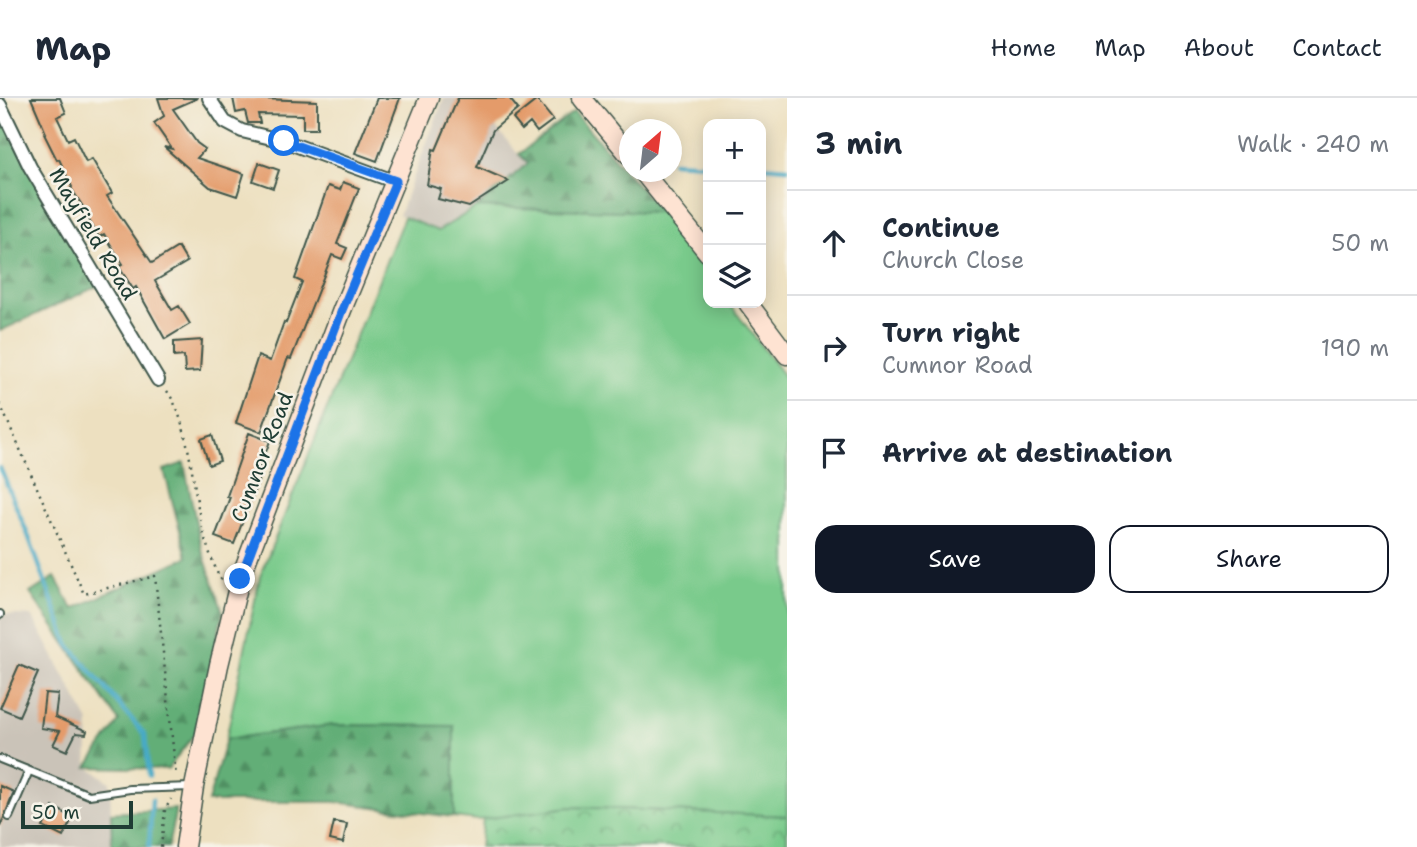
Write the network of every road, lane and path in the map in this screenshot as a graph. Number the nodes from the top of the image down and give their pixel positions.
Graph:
1 (209, 98) edge
2 (429, 98) edge
3 (582, 98) edge
4 (0, 104) edge
5 (619, 143) edge
6 (396, 181) junction
7 (651, 182) edge
8 (703, 247) edge
9 (752, 308) edge
10 (787, 355) edge
11 (158, 380) joint
12 (0, 404) edge
13 (236, 596) junction
14 (0, 759) edge
15 (29, 771) junction
16 (186, 787) junction
17 (9, 817) dead end
18 (161, 847) edge
19 (185, 847) edge

1 - 6 street
2 - 6 main road, Cumnor Road
3 - 5 main road
4 - 11 street, Mayfield Road
6 - 13 main road, Cumnor Road
7 - 8 main road
9 - 10 main road
11 - 13 path
12 - 16 path
13 - 16 main road, Cumnor Road
14 - 15 lane
15 - 16 lane
15 - 17 lane
16 - 18 path
16 - 19 main road, Cumnor Road

